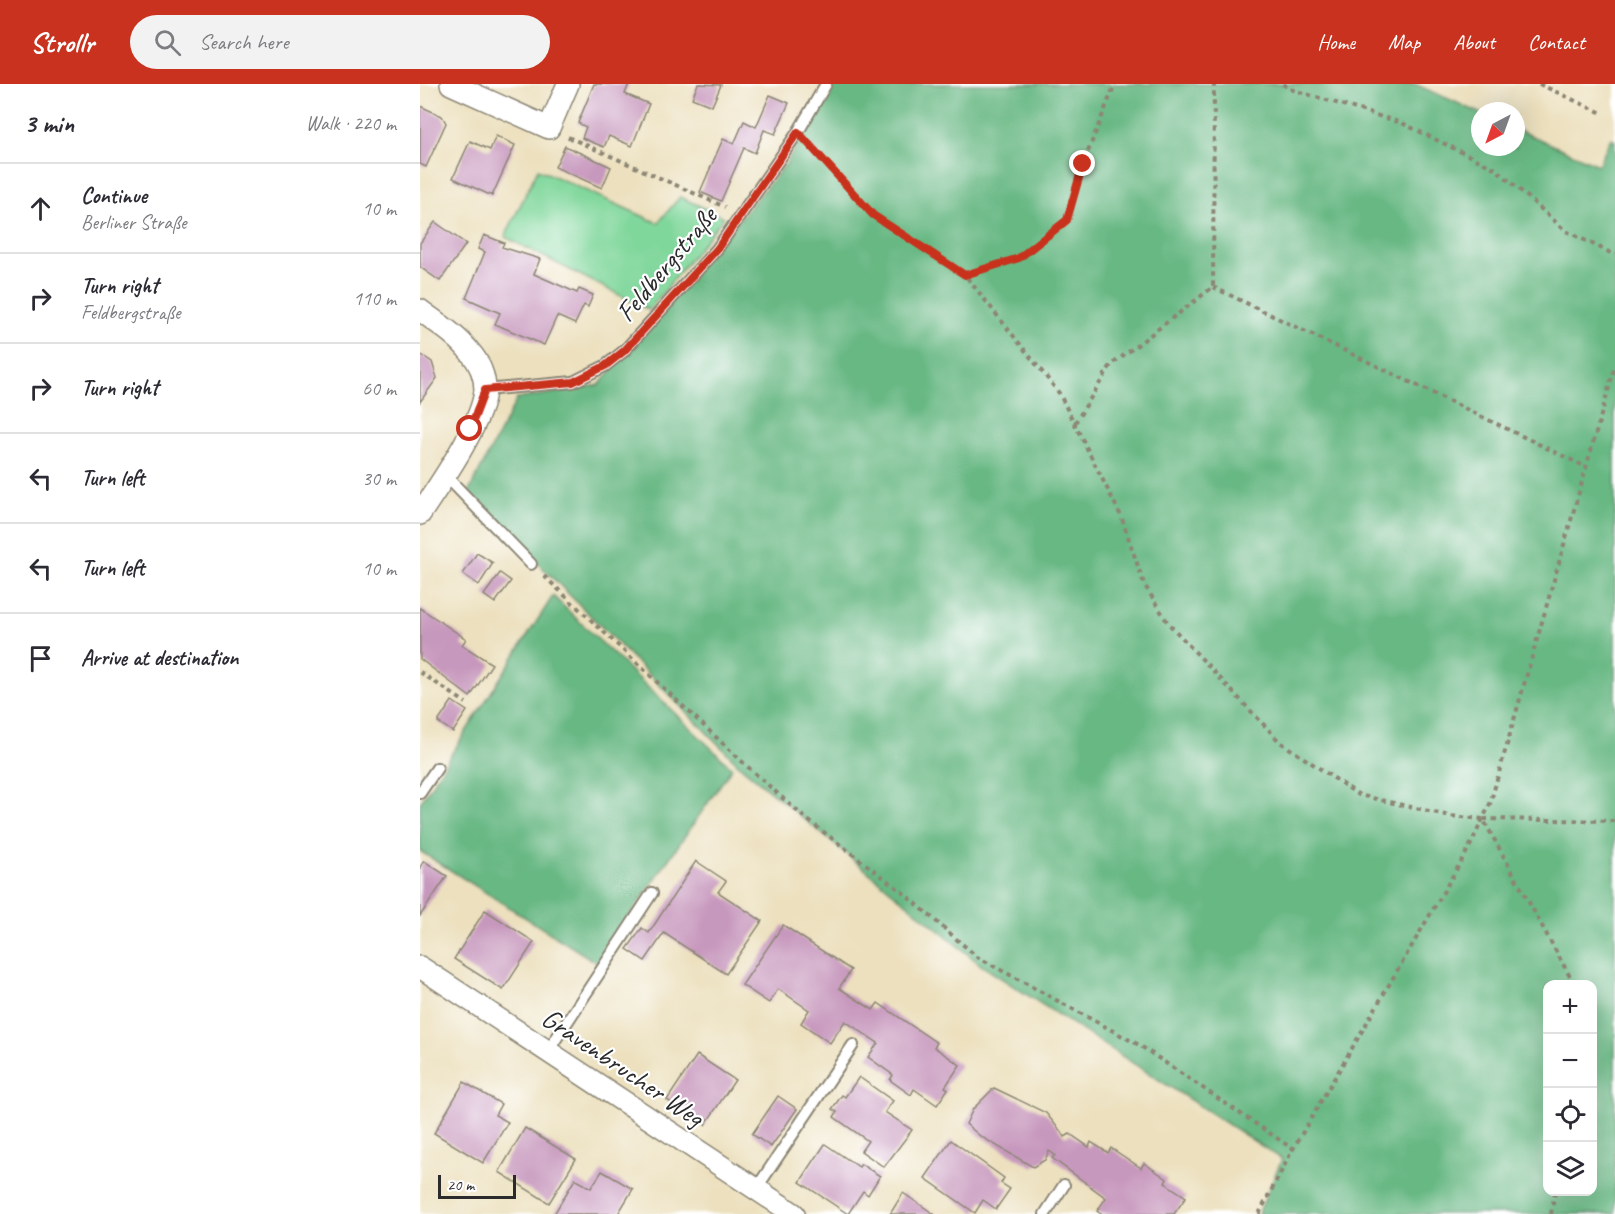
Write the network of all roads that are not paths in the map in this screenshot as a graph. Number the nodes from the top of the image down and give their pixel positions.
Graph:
1 (451, 84) edge
2 (568, 84) edge
3 (825, 84) edge
4 (420, 310) edge
5 (485, 390) junction
6 (445, 475) junction
7 (420, 514) edge
8 (531, 564) road end
9 (437, 768) dead end
10 (420, 793) edge
11 (652, 892) dead end
12 (420, 967) edge
13 (853, 1045) dead end
14 (548, 1051) junction
15 (1064, 1185) dead end
16 (756, 1189) junction
17 (794, 1214) edge
18 (1045, 1214) edge

1 - 2 street
3 - 5 lane, Feldbergstraße
4 - 5 street
5 - 6 street
6 - 7 street
6 - 8 lane
9 - 10 lane
11 - 14 lane
12 - 14 street, Gravenbrucher Weg
13 - 16 lane
14 - 16 street, Gravenbrucher Weg
15 - 18 lane
16 - 17 street, Gravenbrucher Weg

